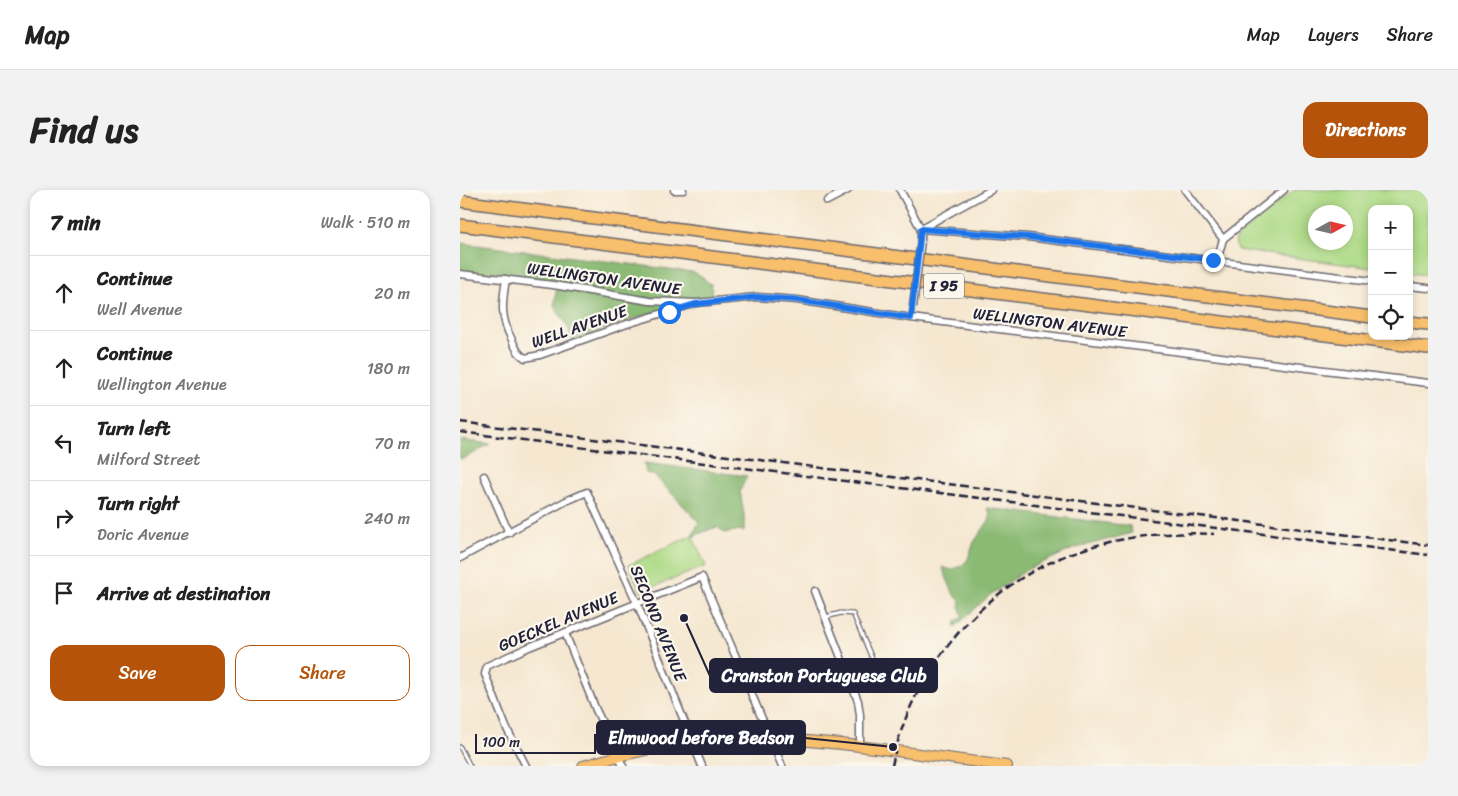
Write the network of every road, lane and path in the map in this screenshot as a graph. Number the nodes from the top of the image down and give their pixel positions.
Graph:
1 (674, 190) edge
2 (683, 190) edge
3 (848, 190) edge
4 (900, 190) edge
5 (991, 190) edge
6 (1185, 190) edge
7 (1284, 190) edge
8 (460, 200) edge
9 (827, 201) dead end
10 (460, 225) edge
11 (921, 229) junction
12 (1223, 238) junction
13 (1217, 261) junction
14 (460, 274) edge
15 (506, 279) junction
16 (1368, 280) edge
17 (1413, 286) edge
18 (1428, 288) edge
19 (696, 304) junction
20 (1368, 316) edge
21 (911, 318) junction
22 (1413, 322) edge
23 (1428, 324) edge
24 (1428, 348) edge
25 (1428, 383) edge
26 (484, 476) dead end
27 (509, 532) junction
28 (460, 558) edge
29 (815, 591) dead end
30 (637, 603) junction
31 (826, 618) junction
32 (565, 633) junction
33 (880, 677) dead end
34 (771, 739) junction
35 (692, 742) junction
36 (460, 746) edge
37 (860, 746) junction
38 (619, 756) junction
39 (957, 763) edge
40 (470, 766) edge
41 (526, 766) edge
42 (583, 766) edge
43 (623, 766) edge
44 (702, 766) edge
45 (782, 766) edge
46 (1007, 766) edge

1 - 2 street
3 - 9 street
4 - 11 street
5 - 11 street
6 - 12 street
7 - 12 street
8 - 20 highway, I 95
10 - 24 highway, I 95
11 - 13 street
11 - 21 street, bridge
12 - 13 street
13 - 16 street
14 - 15 street, WELLINGTON AVENUE
15 - 19 street, WELLINGTON AVENUE
15 - 19 street, WELL AVENUE
17 - 18 street
19 - 21 street, WELLINGTON AVENUE
21 - 25 street, WELLINGTON AVENUE
22 - 23 highway
26 - 27 street
27 - 28 street
27 - 30 street, SECOND AVENUE
29 - 31 street
30 - 32 street, GOECKEL AVENUE
30 - 34 street, GOECKEL AVENUE
30 - 35 street, SECOND AVENUE
31 - 33 lane
31 - 37 street
32 - 38 street
32 - 41 street, GOECKEL AVENUE
34 - 35 main road
34 - 37 main road
34 - 45 street
35 - 38 main road
35 - 44 street, SECOND AVENUE
36 - 40 lane
37 - 39 main road
38 - 42 main road
38 - 43 street
39 - 46 main road

